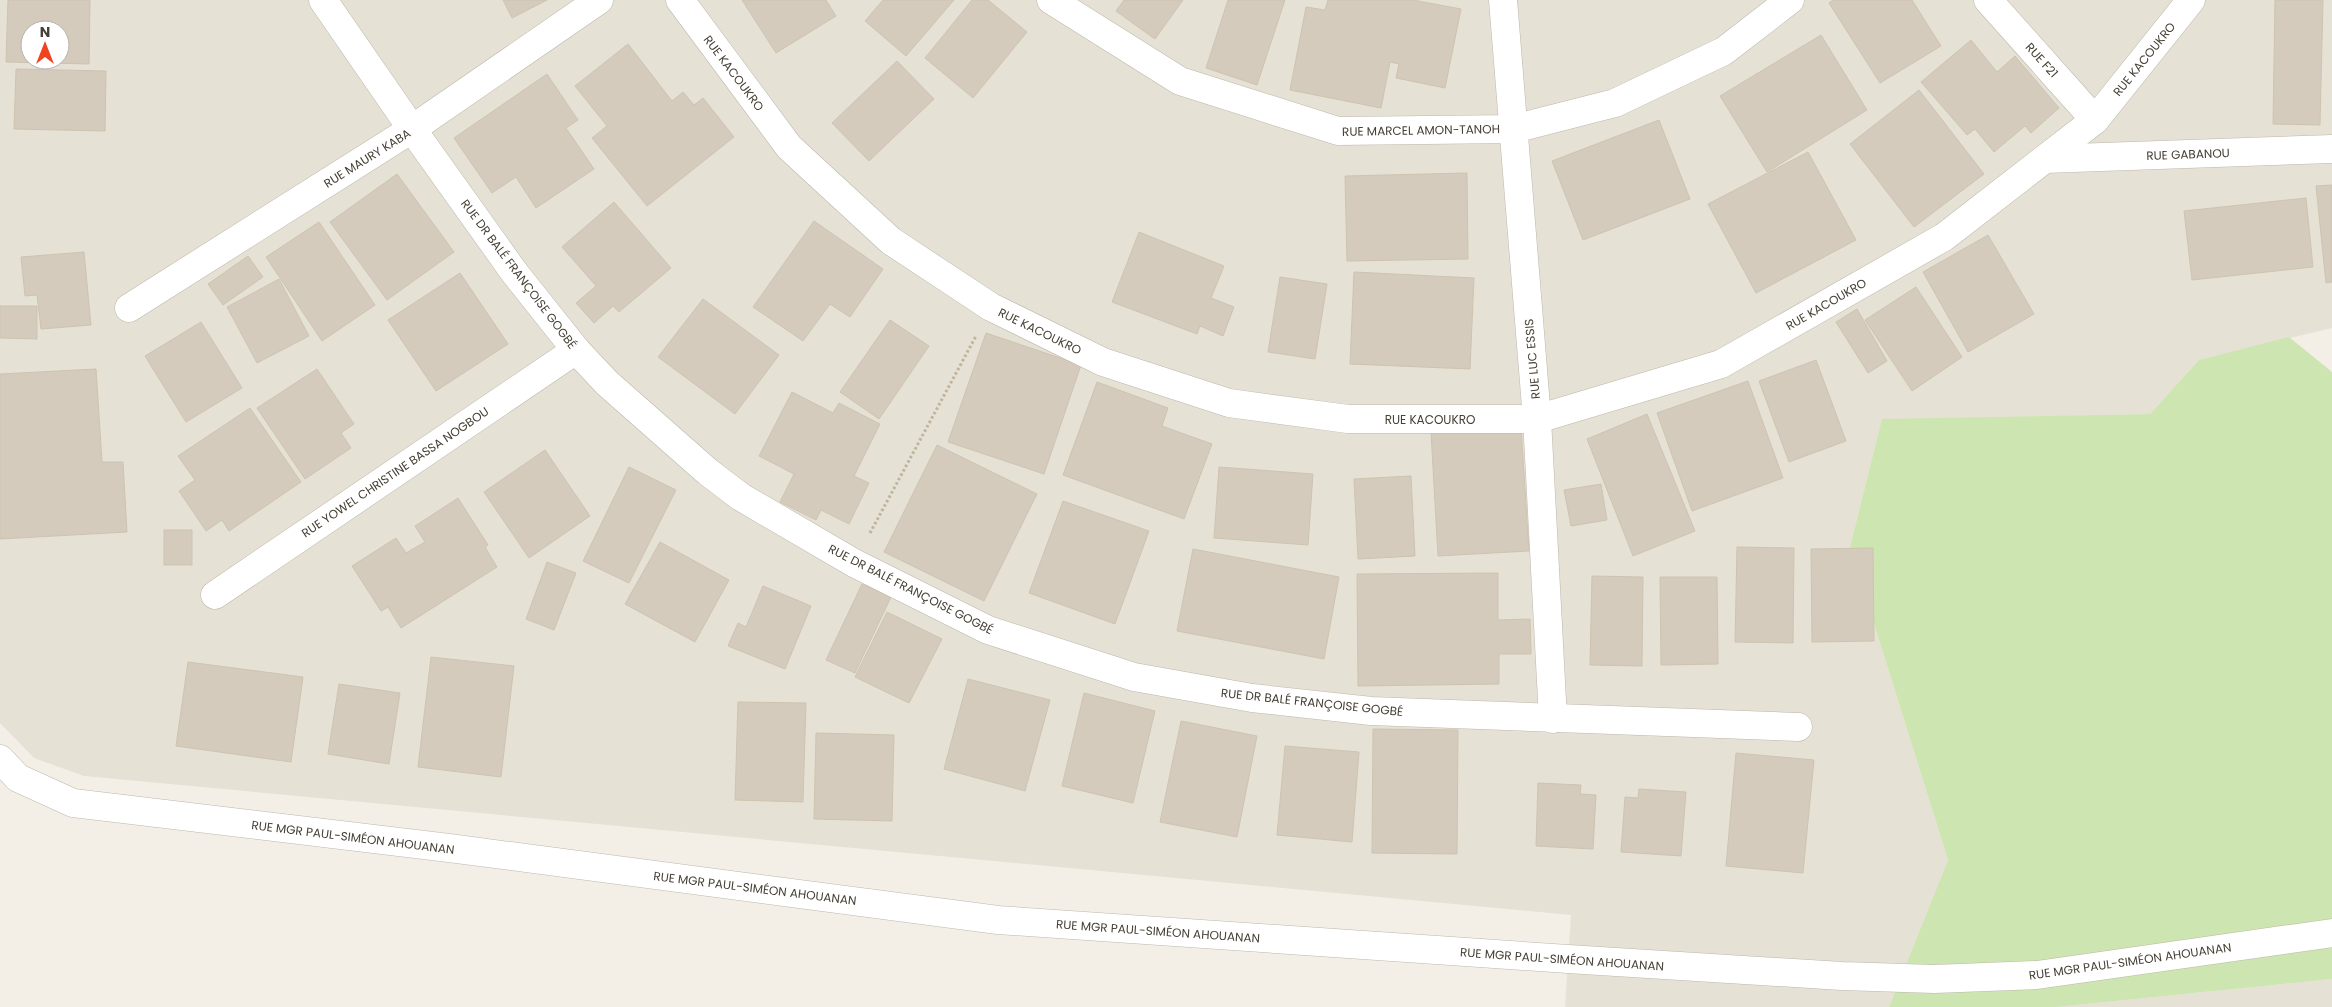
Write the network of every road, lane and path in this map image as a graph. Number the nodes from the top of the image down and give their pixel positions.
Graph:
1 (323, 0) edge
2 (599, 0) edge
3 (680, 0) edge
4 (1051, 0) edge
5 (1503, 0) edge
6 (1790, 0) edge
7 (1988, 0) edge
8 (2191, 0) edge
9 (2095, 120) junction
10 (412, 129) junction
11 (1513, 129) junction
12 (2332, 149) edge
13 (2044, 159) junction
14 (991, 307) junction
15 (128, 308) dead end
16 (576, 350) junction
17 (1537, 419) junction
18 (854, 563) junction
19 (215, 595) dead end
20 (1552, 719) junction
21 (1798, 726) dead end
22 (0, 759) edge
23 (2332, 933) edge

1 - 10 street, RUE DR BALÉ FRANÇOISE GOGBÉ
2 - 10 street, RUE MAURY KABA
3 - 14 street, RUE KACOUKRO
4 - 11 street, RUE MARCEL AMON-TANOH
5 - 11 street, RUE LUC ESSIS
6 - 11 street, RUE MARCEL AMON-TANOH
7 - 9 street, RUE F21
8 - 9 street, RUE KACOUKRO
9 - 13 street, RUE KACOUKRO
10 - 15 street, RUE MAURY KABA
10 - 16 street, RUE DR BALÉ FRANÇOISE GOGBÉ
11 - 17 street, RUE LUC ESSIS
12 - 13 street, RUE GABANOU
13 - 17 street, RUE KACOUKRO
14 - 17 street, RUE KACOUKRO
14 - 18 path
16 - 18 street, RUE DR BALÉ FRANÇOISE GOGBÉ
16 - 19 street, RUE YOWEL CHRISTINE BASSA NOGBOU
17 - 20 street, RUE LUC ESSIS
18 - 20 street, RUE DR BALÉ FRANÇOISE GOGBÉ
20 - 21 street, RUE DR BALÉ FRANÇOISE GOGBÉ
22 - 23 street, RUE MGR PAUL-SIMÉON AHOUANAN

